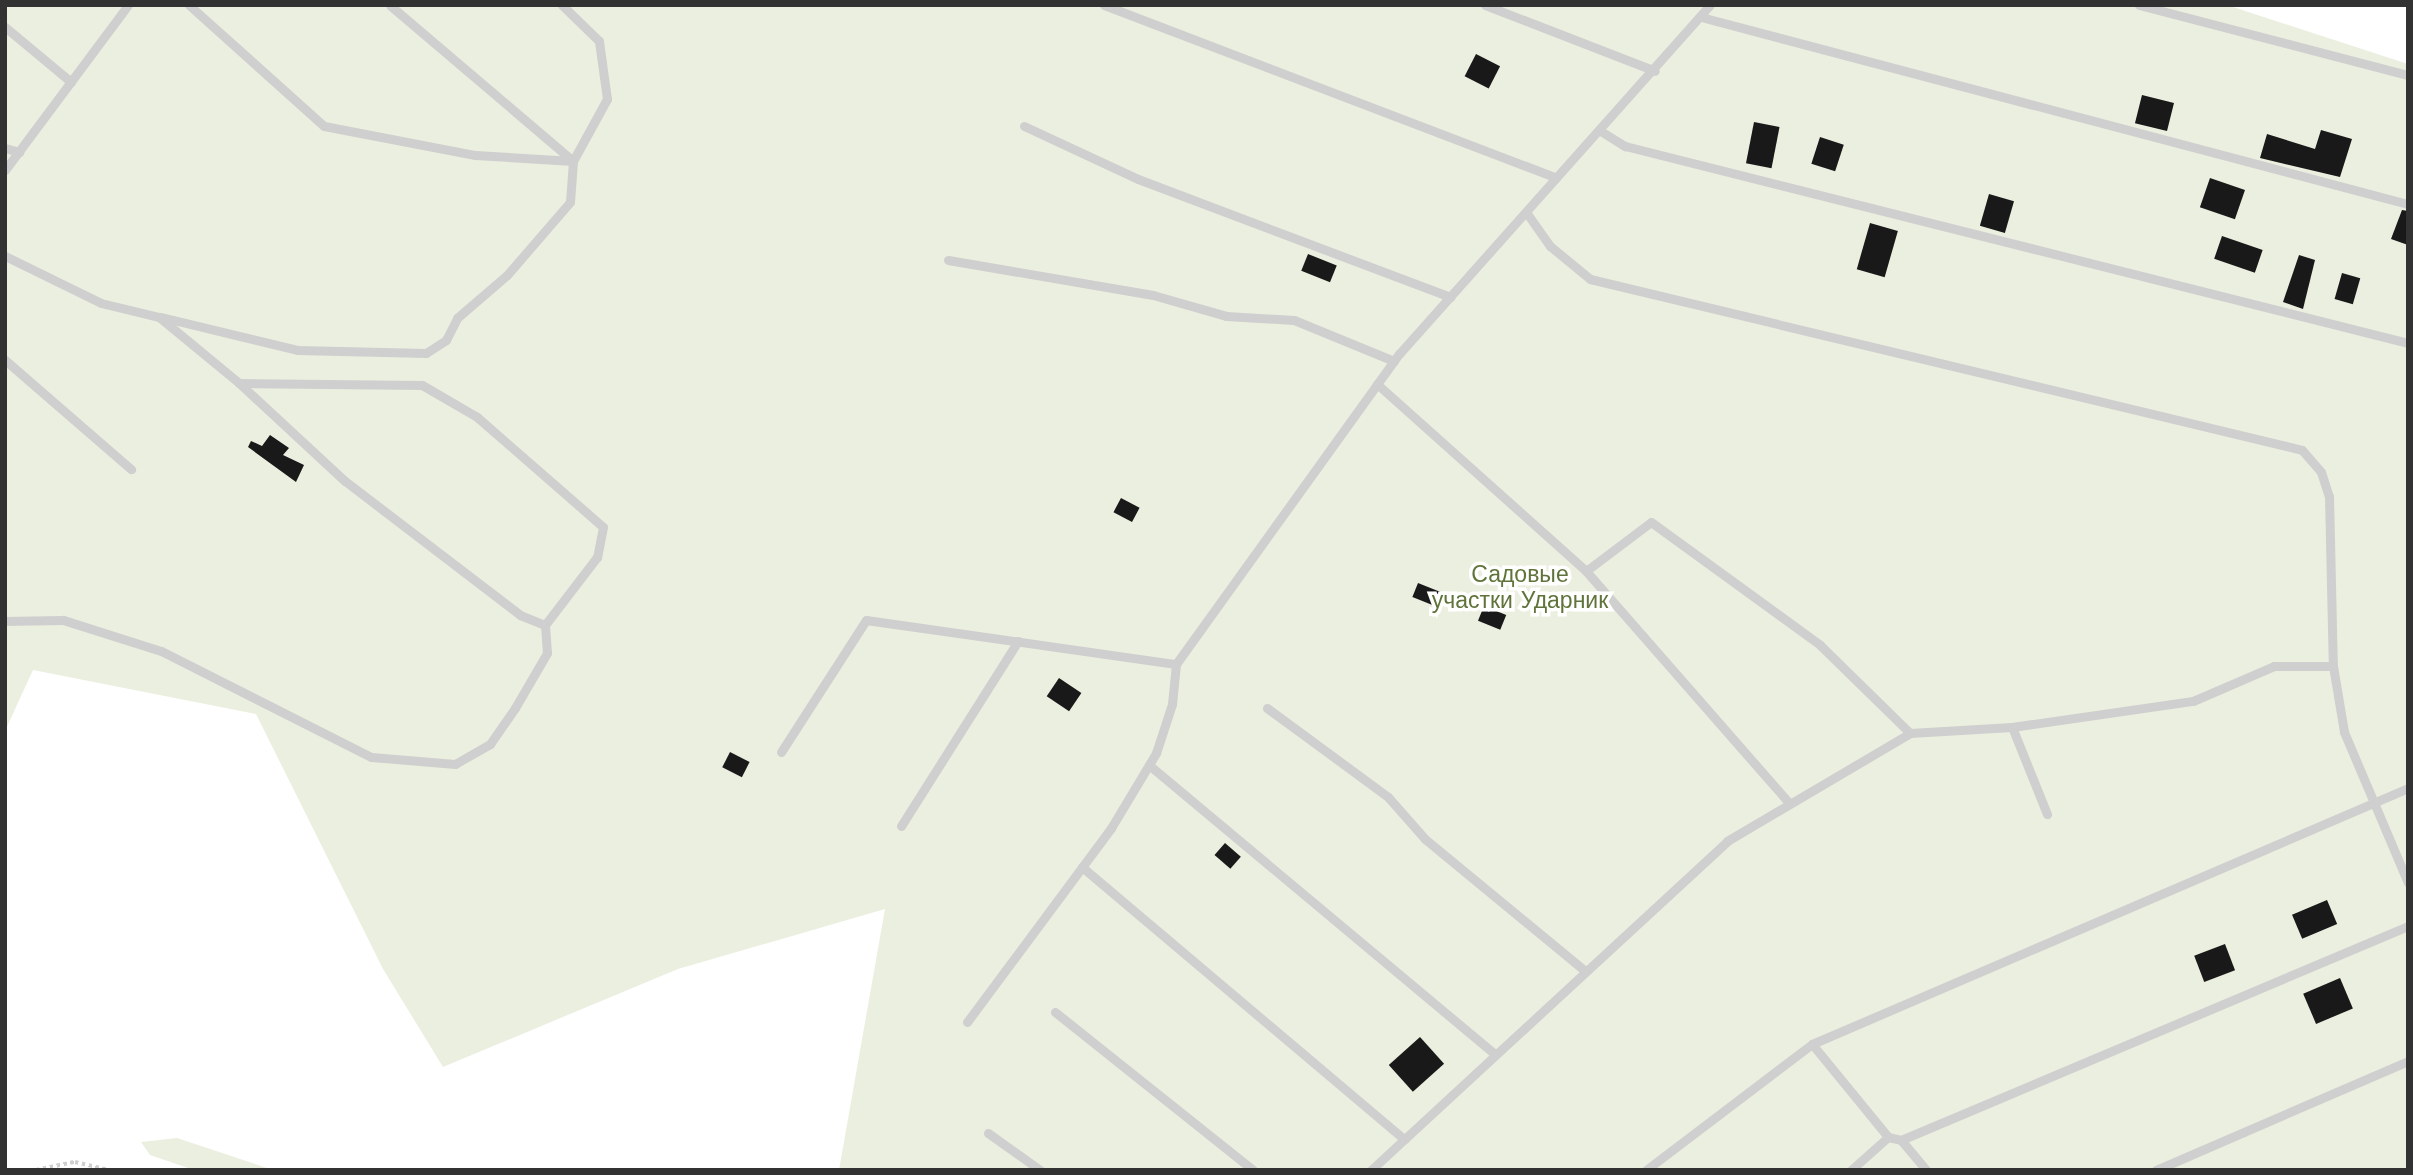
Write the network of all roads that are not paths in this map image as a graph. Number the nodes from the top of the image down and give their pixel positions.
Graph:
1 (128, 5) edge
2 (189, 5) edge
3 (390, 5) edge
4 (562, 5) edge
5 (1104, 5) edge
6 (1485, 5) edge
7 (1710, 5) edge
8 (2139, 5) edge
9 (1701, 17) junction
10 (5, 27) edge
11 (1655, 71) junction
12 (2408, 75) edge
13 (71, 82) junction
14 (1024, 126) dead end
15 (1599, 130) junction
16 (5, 148) edge
17 (19, 152) junction
18 (573, 161) junction
19 (5, 170) edge
20 (1556, 178) junction
21 (2408, 204) edge
22 (1527, 212) junction
23 (5, 256) edge
24 (948, 260) dead end
25 (1450, 298) junction
26 (159, 317) junction
27 (2408, 343) edge
28 (5, 360) edge
29 (1394, 360) junction
30 (239, 383) junction
31 (1377, 384) junction
32 (131, 469) dead end
33 (1586, 571) junction
34 (5, 621) edge
35 (545, 625) junction
36 (1018, 641) junction
37 (1176, 664) junction
38 (2333, 666) junction
39 (1267, 708) dead end
40 (2012, 727) junction
41 (1910, 733) junction
42 (781, 752) dead end
43 (1149, 765) junction
44 (2408, 788) edge
45 (1788, 802) junction
46 (2374, 803) junction
47 (2047, 814) dead end
48 (901, 826) dead end
49 (1082, 867) junction
50 (2408, 883) edge
51 (2408, 926) edge
52 (1584, 970) junction
53 (1055, 1012) dead end
54 (967, 1022) dead end
55 (1812, 1044) junction
56 (1495, 1054) junction
57 (2408, 1061) edge
58 (988, 1133) dead end
59 (1888, 1137) junction
60 (1404, 1139) junction
61 (1901, 1140) junction
62 (1040, 1170) edge
63 (1253, 1170) edge
64 (1371, 1170) edge
65 (1646, 1170) edge
66 (1851, 1170) edge
67 (1926, 1170) edge
68 (2156, 1170) edge

1 - 13 lane
2 - 18 lane
3 - 18 lane
4 - 18 lane
5 - 20 lane
6 - 11 lane
7 - 9 lane
8 - 12 lane
9 - 11 lane
9 - 21 lane
10 - 13 lane
11 - 15 lane
13 - 17 lane
14 - 25 lane
15 - 20 lane
15 - 27 lane
16 - 17 lane
17 - 19 lane
18 - 26 lane
20 - 22 lane
22 - 25 lane
22 - 38 lane
23 - 26 lane
24 - 29 lane
25 - 29 lane
26 - 30 lane
28 - 32 lane
29 - 31 lane
30 - 35 lane
30 - 35 lane
31 - 33 lane
31 - 37 lane
33 - 41 lane
33 - 45 lane
34 - 35 lane
36 - 37 lane
36 - 42 lane
36 - 48 lane
37 - 43 lane
38 - 40 lane
38 - 46 lane
39 - 52 lane
40 - 41 lane
40 - 47 lane
41 - 45 lane
43 - 49 lane
43 - 56 lane
44 - 46 lane
45 - 52 lane
46 - 50 lane
46 - 55 lane
49 - 54 lane
49 - 60 lane
51 - 61 lane
52 - 56 lane
53 - 63 lane
55 - 59 lane
55 - 65 lane
56 - 60 lane
57 - 68 lane
58 - 62 lane
59 - 61 lane
59 - 66 lane
60 - 64 lane
61 - 67 lane

